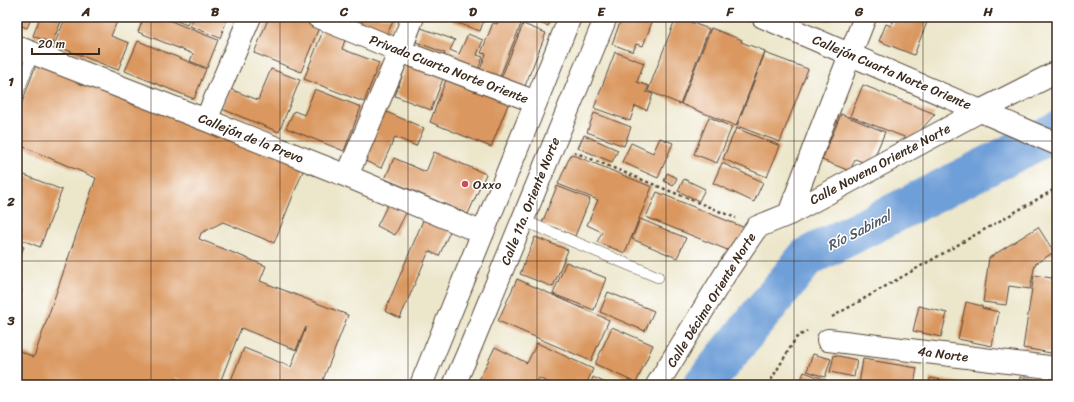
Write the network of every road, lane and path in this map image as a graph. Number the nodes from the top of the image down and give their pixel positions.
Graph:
1 (250, 17) edge
2 (318, 17) edge
3 (413, 17) edge
4 (570, 17) edge
5 (606, 17) edge
6 (763, 17) edge
7 (866, 17) edge
8 (25, 50) edge
9 (400, 51) junction
10 (850, 54) junction
11 (1057, 72) edge
12 (17, 94) edge
13 (536, 102) junction
14 (989, 115) junction
15 (206, 120) junction
16 (554, 143) junction
17 (1057, 144) edge
18 (347, 176) junction
19 (1057, 188) edge
20 (789, 214) junction
21 (522, 220) junction
22 (757, 227) junction
23 (483, 233) junction
24 (658, 277) dead end
25 (831, 317) dead end
26 (820, 334) joint
27 (440, 337) junction
28 (470, 348) junction
29 (1057, 368) edge
30 (421, 385) edge
31 (454, 385) edge
32 (657, 385) edge
33 (768, 385) edge

1 - 15 street
2 - 9 street, Privada Cuarta Norte Oriente
3 - 9 street
4 - 13 street
5 - 16 street, Calle 11a. Oriente Norte
6 - 10 street, Callejón Cuarta Norte Oriente
7 - 10 street
8 - 12 lane
8 - 15 street, Callejón de la Prevo
9 - 13 street, Privada Cuarta Norte Oriente
9 - 18 street
10 - 14 street, Callejón Cuarta Norte Oriente
10 - 20 street
11 - 14 street, Calle Novena Oriente Norte
13 - 23 street
14 - 17 street, Callejón Cuarta Norte Oriente
14 - 20 street, Calle Novena Oriente Norte
15 - 18 street, Callejón de la Prevo
16 - 21 street, Calle 11a. Oriente Norte
16 - 22 path
18 - 23 street, Callejón de la Prevo
19 - 25 path
20 - 22 street, Calle Décima Oriente Norte
21 - 24 lane
21 - 28 street, Calle 11a. Oriente Norte
22 - 32 street, Calle Décima Oriente Norte
23 - 27 street
26 - 29 street, 4a Norte
26 - 33 path
27 - 28 street
27 - 30 street
28 - 31 street, Calle 11a. Oriente Norte

